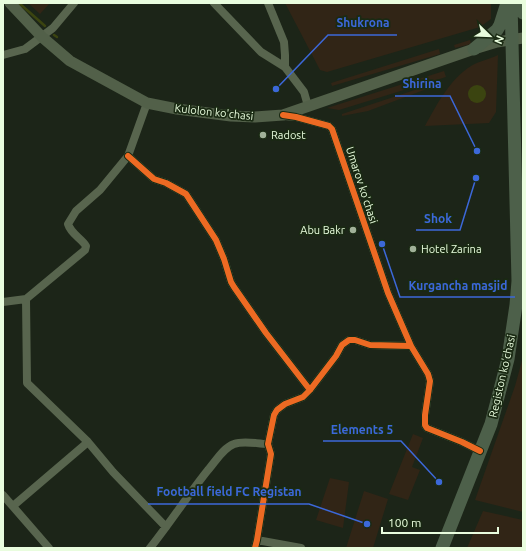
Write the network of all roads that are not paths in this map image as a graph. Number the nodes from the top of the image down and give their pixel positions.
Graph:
1 (10, 3) edge
2 (74, 3) edge
3 (214, 3) edge
4 (268, 3) edge
5 (507, 3) edge
6 (511, 3) edge
7 (517, 3) edge
8 (523, 13) edge
9 (42, 37) junction
10 (518, 39) edge
11 (474, 49) junction
12 (3, 55) edge
13 (518, 62) edge
14 (285, 67) junction
15 (147, 103) junction
16 (308, 106) junction
17 (282, 116) junction
18 (128, 156) junction
19 (26, 299) junction
20 (3, 302) edge
21 (411, 346) junction
22 (310, 390) junction
23 (88, 442) junction
24 (268, 444) junction
25 (480, 451) junction
26 (3, 495) edge
27 (13, 506) junction
28 (166, 527) junction
29 (256, 544) edge
30 (49, 548) edge
31 (150, 548) edge
32 (301, 548) edge
33 (442, 548) edge

1 - 9 main road, Kulolon ko'chasi
2 - 9 street
3 - 14 street
4 - 14 street
5 - 11 main road
6 - 10 main road, Registon ko'chasi
7 - 8 main road
9 - 12 street
9 - 15 main road, Kulolon ko'chasi
10 - 11 main road, Kulolon ko'chasi
10 - 13 main road, Registon ko'chasi
11 - 16 main road, Kulolon ko'chasi
13 - 25 main road, Registon ko'chasi
14 - 16 street
15 - 17 main road, Kulolon ko'chasi
15 - 18 street
16 - 17 main road, Kulolon ko'chasi
17 - 21 street, Umarov ko'chasi
18 - 19 street
18 - 22 street
19 - 20 street
19 - 23 street
21 - 22 street
21 - 25 street, Umarov ko'chasi
22 - 24 street
23 - 27 street
23 - 28 street
24 - 28 street
24 - 29 street
25 - 33 main road, Registon ko'chasi
26 - 27 street
27 - 30 street
28 - 31 street
29 - 32 street

